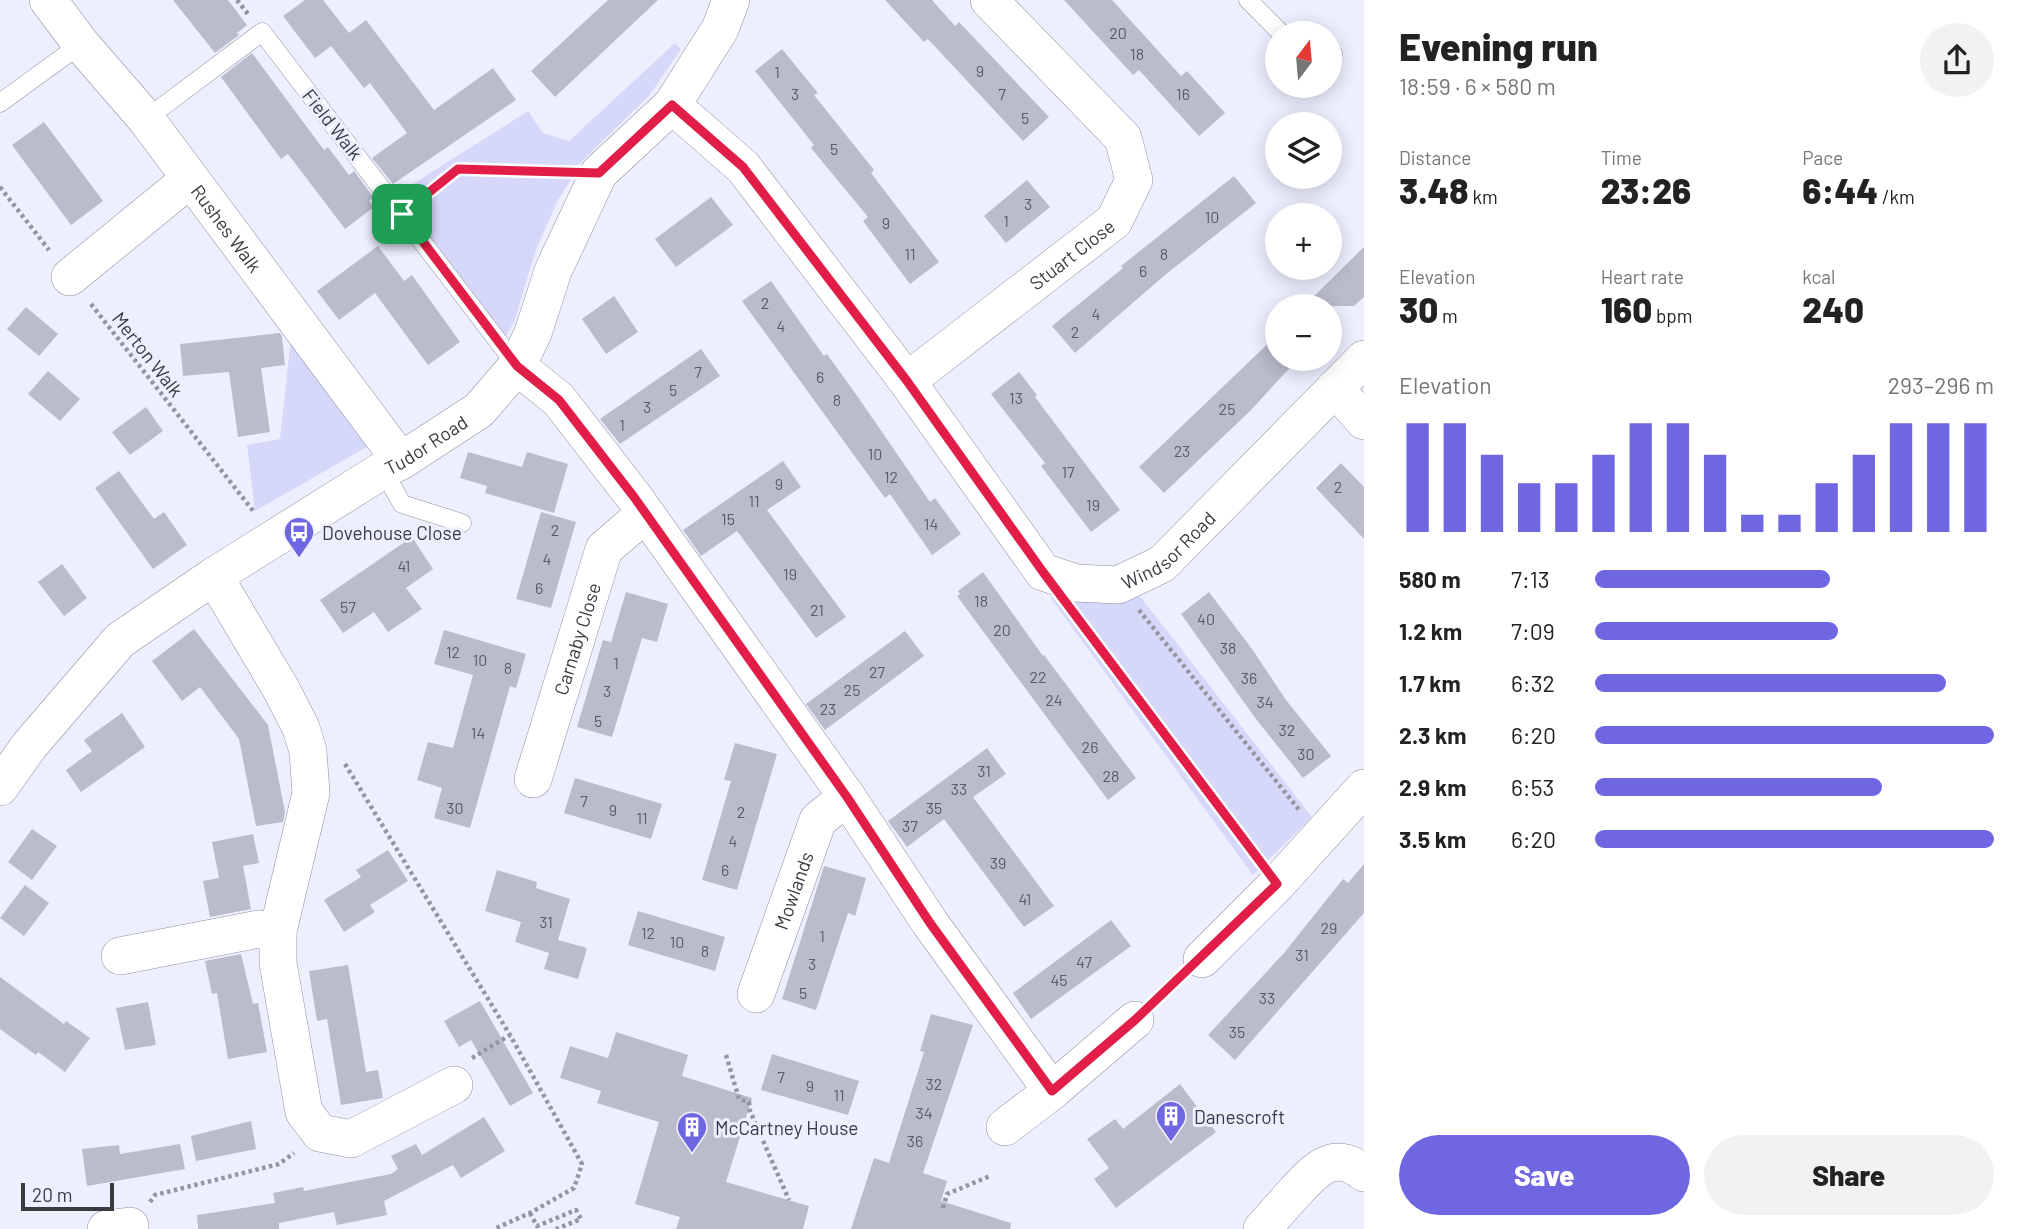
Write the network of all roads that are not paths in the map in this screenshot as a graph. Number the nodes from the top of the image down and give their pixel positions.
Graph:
1 (48, 0) edge
2 (731, 0) edge
3 (989, 0) edge
4 (1248, 0) edge
5 (1269, 21) edge
6 (81, 44) junction
7 (0, 103) edge
8 (672, 105) junction
9 (146, 119) junction
10 (190, 178) junction
11 (70, 276) road end
12 (1364, 359) edge
13 (517, 366) junction
14 (907, 381) junction
15 (1335, 388) junction
16 (1364, 421) edge
17 (392, 466) junction
18 (645, 514) junction
19 (462, 523) dead end
20 (214, 576) junction
21 (533, 779) dead end
22 (0, 787) edge
23 (1364, 788) edge
24 (847, 797) junction
25 (278, 931) junction
26 (120, 956) dead end
27 (1202, 959) road end
28 (756, 994) dead end
29 (1135, 1020) road end
30 (454, 1085) road end
31 (1052, 1091) junction
32 (1005, 1127) dead end
33 (1364, 1173) edge
34 (1262, 1229) edge

1 - 6 street, Rushes Walk
2 - 8 street, Tudor Road
3 - 14 street, Stuart Close
4 - 5 lane
6 - 7 lane
6 - 9 street, Rushes Walk
8 - 13 street, Tudor Road
8 - 14 street
9 - 10 street, Rushes Walk
9 - 13 lane, Field Walk
10 - 11 street
10 - 17 street, Rushes Walk
12 - 15 street, Windsor Road
13 - 17 street, Tudor Road
13 - 18 street
14 - 15 street, Windsor Road
15 - 16 street
17 - 19 lane
17 - 20 street, Tudor Road
18 - 21 street, Carnaby Close
18 - 24 street
20 - 22 street, Tudor Road
20 - 25 street
23 - 27 street
24 - 28 street, Mowlands
24 - 31 street
25 - 26 street
25 - 30 street
29 - 31 street
31 - 32 street
33 - 34 street

